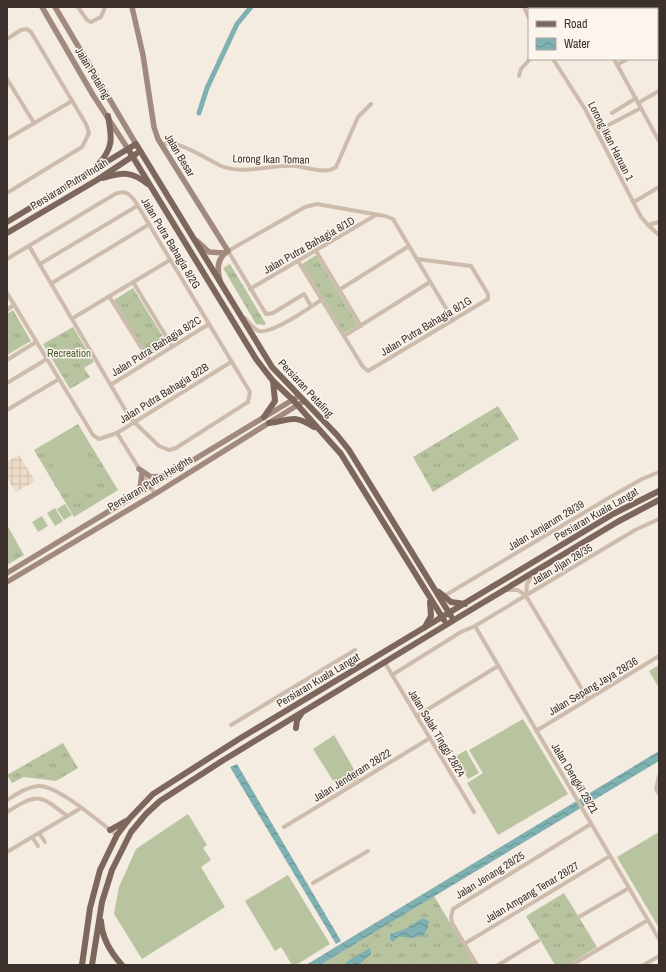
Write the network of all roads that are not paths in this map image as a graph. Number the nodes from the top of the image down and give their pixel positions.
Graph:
1 (42, 7) edge
2 (55, 7) edge
3 (78, 7) edge
4 (105, 7) edge
5 (132, 7) edge
6 (7, 39) edge
7 (529, 60) edge
8 (554, 60) edge
9 (614, 60) edge
10 (625, 60) edge
11 (617, 65) junction
12 (519, 76) dead end
13 (7, 79) edge
14 (9, 86) edge
15 (659, 91) edge
16 (72, 101) junction
17 (637, 101) junction
18 (371, 104) dead end
19 (641, 108) junction
20 (612, 112) dead end
21 (108, 116) junction
22 (34, 123) junction
23 (597, 131) junction
24 (657, 134) edge
25 (7, 139) edge
26 (659, 141) edge
27 (136, 144) junction
28 (161, 145) junction
29 (128, 149) junction
30 (140, 151) junction
31 (132, 156) junction
32 (91, 171) junction
33 (97, 180) junction
34 (151, 187) junction
35 (659, 188) edge
36 (7, 193) edge
37 (634, 202) junction
38 (137, 206) junction
39 (376, 215) junction
40 (7, 222) edge
41 (658, 223) edge
42 (648, 224) junction
43 (148, 225) junction
44 (7, 233) edge
45 (659, 235) edge
46 (196, 239) junction
47 (29, 246) junction
48 (409, 246) junction
49 (316, 251) junction
50 (226, 252) junction
51 (7, 259) edge
52 (417, 259) junction
53 (170, 260) junction
54 (298, 261) junction
55 (40, 264) junction
56 (220, 280) junction
57 (133, 282) junction
58 (430, 282) junction
59 (52, 283) junction
60 (250, 289) junction
61 (339, 290) junction
62 (7, 293) edge
63 (109, 296) junction
64 (321, 300) junction
65 (14, 305) junction
66 (311, 306) junction
67 (7, 310) edge
68 (242, 315) junction
69 (72, 318) junction
70 (453, 320) junction
71 (209, 324) junction
72 (361, 326) junction
73 (344, 336) junction
74 (36, 342) junction
75 (172, 346) junction
76 (47, 359) junction
77 (7, 360) edge
78 (149, 360) junction
79 (231, 362) junction
80 (59, 379) junction
81 (273, 381) junction
82 (7, 383) edge
83 (112, 384) junction
84 (302, 398) junction
85 (295, 402) junction
86 (7, 410) edge
87 (264, 417) junction
88 (135, 420) junction
89 (269, 423) junction
90 (319, 430) junction
91 (117, 433) junction
92 (140, 471) junction
93 (659, 472) edge
94 (168, 476) junction
95 (151, 487) junction
96 (659, 491) edge
97 (155, 494) junction
98 (135, 497) junction
99 (659, 500) edge
100 (659, 519) edge
101 (576, 537) junction
102 (580, 544) junction
103 (534, 572) junction
104 (7, 573) edge
105 (7, 582) edge
106 (434, 587) junction
107 (504, 590) junction
108 (444, 596) junction
109 (526, 596) junction
110 (430, 600) junction
111 (465, 604) junction
112 (450, 613) junction
113 (442, 618) junction
114 (454, 620) junction
115 (446, 625) junction
116 (475, 626) junction
117 (423, 630) junction
118 (355, 650) dead end
119 (659, 656) edge
120 (385, 662) junction
121 (498, 666) junction
122 (392, 675) junction
123 (588, 699) junction
124 (304, 711) junction
125 (417, 716) junction
126 (231, 725) dead end
127 (280, 726) junction
128 (536, 731) junction
129 (430, 738) junction
130 (659, 776) edge
131 (659, 794) edge
132 (7, 800) edge
133 (81, 808) junction
134 (7, 812) edge
135 (474, 812) dead end
136 (67, 816) junction
137 (130, 818) junction
138 (140, 821) junction
139 (591, 824) junction
140 (284, 827) dead end
141 (109, 829) junction
142 (39, 832) junction
143 (117, 835) junction
144 (32, 837) junction
145 (45, 842) dead end
146 (38, 846) dead end
147 (111, 847) junction
148 (368, 851) dead end
149 (7, 852) edge
150 (121, 853) junction
151 (610, 856) junction
152 (313, 883) dead end
153 (629, 888) junction
154 (101, 913) junction
155 (579, 918) dead end
156 (648, 920) junction
157 (659, 940) edge
158 (538, 941) dead end
159 (464, 944) junction
160 (659, 956) edge
161 (82, 965) edge
162 (92, 965) edge
163 (122, 965) edge
164 (477, 965) edge
165 (498, 965) edge
166 (572, 965) edge
167 (644, 965) edge

1 - 21 street, Jalan Petaling
2 - 27 street, Jalan Petaling
3 - 4 street
5 - 28 street, Jalan Besar
6 - 16 street
7 - 12 street
8 - 23 street, Lorong Ikan Haruan 1
9 - 11 street
10 - 11 street
11 - 17 street
13 - 14 street
14 - 22 street
15 - 17 street
16 - 22 street
16 - 36 street
17 - 19 street
17 - 20 street
18 - 28 street, Lorong Ikan Toman
19 - 23 street
19 - 24 street
21 - 29 street, Jalan Petaling
21 - 32 main road
22 - 25 street
23 - 37 street, Lorong Ikan Haruan 1
24 - 26 street
27 - 29 main road, Persiaran Putra Indah
27 - 30 main road, Persiaran Petaling
28 - 50 street, Jalan Besar
29 - 31 main road, Persiaran Petaling
29 - 32 main road, Persiaran Putra Indah
30 - 31 main road, Persiaran Putra Indah
30 - 46 main road, Persiaran Petaling
31 - 33 main road, Persiaran Putra Indah
31 - 34 main road, Persiaran Petaling
32 - 40 main road, Persiaran Putra Indah
33 - 34 main road
33 - 44 main road, Persiaran Putra Indah
34 - 81 main road, Persiaran Petaling
35 - 37 street
37 - 42 street, Lorong Ikan Haruan 1
38 - 43 street, Jalan Putra Bahagia 8/2G
38 - 47 street, Jalan Putra Bahagia 8/2G
38 - 55 street
39 - 48 street
39 - 49 street, Jalan Putra Bahagia 8/1D
39 - 50 street
41 - 42 street
42 - 45 street, Lorong Ikan Haruan 1
43 - 53 street, Jalan Putra Bahagia 8/2G
43 - 59 street
46 - 50 street
46 - 56 main road, Persiaran Petaling
47 - 51 street, Jalan Putra Bahagia 8/2G
47 - 55 street
48 - 52 street
48 - 61 street
49 - 54 street, Jalan Putra Bahagia 8/1D
49 - 61 street
50 - 56 street
50 - 60 street
52 - 58 street
52 - 70 street, Jalan Putra Bahagia 8/1G
53 - 57 street
53 - 71 street, Jalan Putra Bahagia 8/2G
54 - 60 street, Jalan Putra Bahagia 8/1D
54 - 64 street
55 - 59 street
56 - 68 main road, Persiaran Petaling
57 - 63 street
57 - 75 street
58 - 70 street
58 - 72 street
59 - 69 street
60 - 66 street
61 - 72 street
62 - 65 street
63 - 69 street
63 - 78 street
64 - 66 street
64 - 73 street
65 - 67 street
65 - 74 street
66 - 68 street
68 - 84 main road, Persiaran Petaling
69 - 83 street
70 - 73 street, Jalan Putra Bahagia 8/1G
71 - 75 street, Jalan Putra Bahagia 8/2C
71 - 79 street, Jalan Putra Bahagia 8/2G
72 - 73 street
74 - 76 street
74 - 77 street
75 - 78 street, Jalan Putra Bahagia 8/2C
76 - 80 street
76 - 82 street
78 - 83 street, Jalan Putra Bahagia 8/2C
79 - 88 street, Jalan Putra Bahagia 8/2B
79 - 88 street, Jalan Putra Bahagia 8/2G
80 - 86 street
80 - 91 street, Jalan Putra Bahagia 8/2B
81 - 85 main road, Persiaran Petaling
81 - 87 main road
83 - 88 street
84 - 85 street, Persiaran Putra Heights
84 - 106 main road, Persiaran Petaling
85 - 87 street, Persiaran Putra Heights
85 - 89 street, Persiaran Putra Heights
85 - 90 main road, Persiaran Petaling
87 - 94 street, Persiaran Putra Heights
88 - 91 street, Jalan Putra Bahagia 8/2B
89 - 90 main road
89 - 97 street, Persiaran Putra Heights
90 - 110 main road, Persiaran Petaling
91 - 92 street
92 - 94 street
92 - 95 street
92 - 98 street
93 - 108 street, Jalan Jenjarum 28/39
94 - 95 street, Persiaran Putra Heights
95 - 97 street
95 - 98 street, Persiaran Putra Heights
96 - 101 main road, Persiaran Kuala Langat
97 - 105 street, Persiaran Putra Heights
98 - 104 street, Persiaran Putra Heights
99 - 102 main road, Persiaran Kuala Langat
100 - 109 street, Jalan Jijan 28/35
101 - 102 main road
101 - 111 main road, Persiaran Kuala Langat
102 - 103 main road, Persiaran Kuala Langat
103 - 107 main road, Persiaran Kuala Langat
103 - 109 street
106 - 108 main road
106 - 112 main road, Persiaran Petaling
107 - 109 street
107 - 114 main road, Persiaran Kuala Langat
108 - 111 main road
109 - 116 street, Jalan Jijan 28/35
109 - 123 street
110 - 113 main road, Persiaran Petaling
110 - 117 main road
111 - 112 main road, Persiaran Kuala Langat
112 - 113 main road, Persiaran Kuala Langat
112 - 114 main road, Persiaran Petaling
113 - 115 main road, Persiaran Petaling
113 - 117 main road, Persiaran Kuala Langat
114 - 115 main road, Persiaran Kuala Langat
115 - 120 main road, Persiaran Kuala Langat
116 - 121 street, Jalan Dengkil 28/21
116 - 122 street
117 - 137 main road, Persiaran Kuala Langat
118 - 126 street
119 - 123 street, Jalan Sepang Jaya 28/36
120 - 122 street, Jalan Salak Tinggi 28/24
120 - 124 main road, Persiaran Kuala Langat
121 - 125 street
121 - 128 street, Jalan Dengkil 28/21
122 - 125 street, Jalan Salak Tinggi 28/24
123 - 128 street, Jalan Sepang Jaya 28/36
124 - 127 main road, Persiaran Kuala Langat
124 - 127 main road
125 - 129 street, Jalan Salak Tinggi 28/24
127 - 138 main road, Persiaran Kuala Langat
128 - 139 street, Jalan Dengkil 28/21
129 - 135 street, Jalan Salak Tinggi 28/24
129 - 140 street, Jalan Jenderam 28/22
130 - 131 street
132 - 133 street
133 - 136 street
133 - 141 street
134 - 136 street
136 - 142 street
137 - 141 main road
137 - 143 main road, Persiaran Kuala Langat
138 - 143 main road
138 - 150 main road, Persiaran Kuala Langat
139 - 151 street, Jalan Dengkil 28/21
139 - 159 street, Jalan Jenang 28/25
141 - 143 street
141 - 147 main road
142 - 144 street
142 - 145 street
143 - 147 main road, Persiaran Kuala Langat
143 - 150 main road
144 - 146 street
144 - 149 street
147 - 161 main road, Persiaran Kuala Langat
148 - 152 street
150 - 154 main road, Persiaran Kuala Langat
151 - 153 street, Jalan Dengkil 28/21
151 - 159 street, Jalan Ampang Tenar 28/27
153 - 155 street
153 - 156 street, Jalan Dengkil 28/21
154 - 162 main road, Persiaran Kuala Langat
154 - 163 main road
156 - 157 street, Jalan Dengkil 28/21
156 - 166 street
158 - 165 street
159 - 164 street, Jalan Jenang 28/25
160 - 167 street

